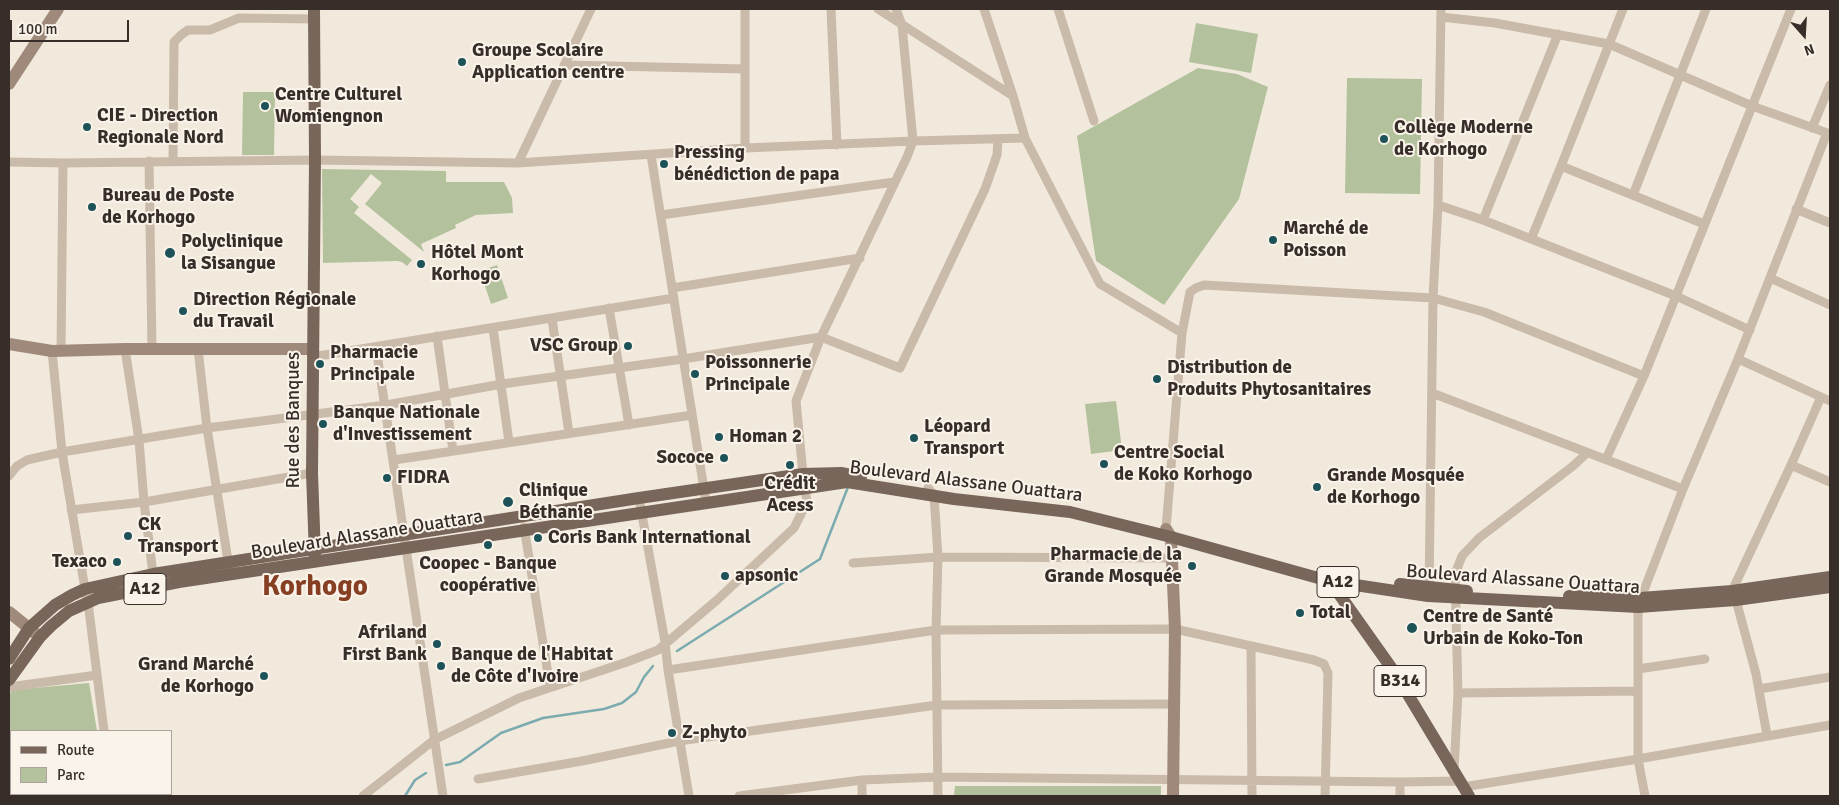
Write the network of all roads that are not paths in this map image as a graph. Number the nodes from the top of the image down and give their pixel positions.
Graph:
1 (58, 9) edge
2 (592, 9) edge
3 (745, 9) edge
4 (831, 9) edge
5 (878, 9) edge
6 (896, 9) edge
7 (984, 9) edge
8 (1058, 9) edge
9 (1623, 9) edge
10 (1706, 9) edge
11 (1791, 9) edge
12 (1441, 13) edge
13 (314, 14) edge
14 (902, 25) junction
15 (1558, 34) junction
16 (1608, 44) junction
17 (564, 66) junction
18 (745, 69) junction
19 (1679, 74) junction
20 (9, 84) edge
21 (1830, 85) edge
22 (1013, 96) junction
23 (1752, 106) junction
24 (1094, 120) dead end
25 (1812, 128) junction
26 (1829, 134) edge
27 (1025, 138) junction
28 (998, 139) junction
29 (912, 141) junction
30 (837, 145) junction
31 (745, 148) junction
32 (651, 155) junction
33 (315, 160) junction
34 (149, 161) junction
35 (173, 161) junction
36 (9, 162) edge
37 (63, 163) junction
38 (518, 163) junction
39 (1561, 166) junction
40 (894, 182) junction
41 (1634, 195) junction
42 (1438, 205) junction
43 (1796, 209) junction
44 (661, 215) junction
45 (1483, 220) junction
46 (1830, 223) edge
47 (1704, 224) junction
48 (1531, 239) junction
49 (860, 258) junction
50 (1770, 278) junction
51 (672, 288) junction
52 (1676, 296) junction
53 (674, 298) junction
54 (1433, 298) junction
55 (1830, 305) edge
56 (609, 308) junction
57 (552, 319) junction
58 (494, 328) junction
59 (1750, 330) junction
60 (1182, 333) junction
61 (437, 336) junction
62 (821, 337) junction
63 (9, 344) edge
64 (376, 347) junction
65 (125, 349) junction
66 (198, 349) junction
67 (152, 350) junction
68 (56, 351) junction
69 (313, 353) junction
70 (683, 359) junction
71 (1738, 359) junction
72 (620, 367) junction
73 (560, 375) junction
74 (1644, 376) junction
75 (502, 384) junction
76 (1432, 393) junction
77 (444, 394) junction
78 (1821, 397) junction
79 (1830, 401) edge
80 (386, 404) junction
81 (312, 414) junction
82 (692, 415) junction
83 (629, 425) junction
84 (207, 428) junction
85 (568, 433) junction
86 (139, 440) junction
87 (509, 442) junction
88 (453, 451) junction
89 (62, 452) junction
90 (1587, 453) junction
91 (1606, 459) junction
92 (394, 460) junction
93 (1792, 465) junction
94 (312, 473) junction
95 (802, 474) junction
96 (9, 476) edge
97 (856, 480) junction
98 (1830, 482) edge
99 (704, 488) junction
100 (805, 488) junction
101 (216, 489) junction
102 (1683, 490) junction
103 (931, 491) junction
104 (639, 498) junction
105 (144, 502) junction
106 (706, 502) junction
107 (71, 510) junction
108 (642, 512) junction
109 (524, 517) junction
110 (524, 530) junction
111 (1169, 533) junction
112 (406, 541) junction
113 (315, 555) junction
114 (938, 558) junction
115 (1172, 558) junction
116 (853, 563) dead end
117 (230, 568) junction
118 (1326, 576) junction
119 (161, 577) junction
120 (1830, 577) edge
121 (1830, 587) edge
122 (85, 589) junction
123 (1429, 591) junction
124 (1455, 594) junction
125 (1734, 596) junction
126 (88, 602) junction
127 (1640, 603) junction
128 (9, 612) edge
129 (29, 628) junction
130 (1175, 629) junction
131 (936, 630) junction
132 (40, 637) junction
133 (665, 642) junction
134 (1251, 647) junction
135 (9, 659) edge
136 (1705, 659) dead end
137 (668, 670) junction
138 (1638, 670) junction
139 (96, 675) junction
140 (1830, 677) edge
141 (10, 679) edge
142 (550, 686) junction
143 (1759, 689) junction
144 (1638, 691) junction
145 (1458, 694) junction
146 (1173, 704) junction
147 (937, 705) junction
148 (1830, 725) edge
149 (104, 730) edge
150 (1767, 735) junction
151 (434, 740) junction
152 (680, 741) junction
153 (1638, 759) junction
154 (938, 777) junction
155 (478, 779) dead end
156 (862, 780) junction
157 (1172, 780) junction
158 (1252, 780) junction
159 (1325, 781) junction
160 (1400, 782) junction
161 (1461, 783) edge
162 (782, 793) edge
163 (363, 796) edge
164 (443, 796) edge
165 (689, 796) edge
166 (739, 796) edge
167 (862, 796) edge
168 (938, 796) edge
169 (1173, 796) edge
170 (1252, 796) edge
171 (1325, 796) edge
172 (1400, 796) edge
173 (1645, 796) edge

1 - 20 street
2 - 17 street
3 - 18 street
4 - 30 street
5 - 14 street
6 - 14 street
7 - 22 street
8 - 24 street
9 - 16 street
10 - 19 street
11 - 23 street
12 - 15 street
12 - 42 street
13 - 33 main road, Rue des Banques
13 - 35 street
14 - 22 street
14 - 29 street
15 - 16 street
15 - 45 street
16 - 19 street
16 - 39 street
17 - 18 street
17 - 38 street
18 - 31 street
19 - 23 street
19 - 41 street
21 - 25 street
22 - 27 street
23 - 25 street
23 - 47 street
25 - 26 street
26 - 43 street
27 - 28 street
27 - 60 street
28 - 29 street
28 - 62 street
29 - 30 street
29 - 40 street
30 - 31 street
31 - 32 street
32 - 38 street
32 - 44 street
33 - 35 street
33 - 38 street
33 - 69 main road, Rue des Banques
34 - 35 street
34 - 37 street
34 - 67 street
36 - 37 street
37 - 68 street
39 - 41 street
39 - 48 street
40 - 44 street
40 - 49 street
41 - 47 street
42 - 45 street
42 - 54 street
43 - 46 street
43 - 50 street
44 - 51 street
45 - 48 street
47 - 52 street
48 - 52 street
49 - 51 street
49 - 62 street
50 - 55 street
50 - 59 street
51 - 53 street
52 - 59 street
52 - 74 street
53 - 56 street
53 - 70 street
54 - 60 street
54 - 74 street
54 - 76 street
56 - 57 street
56 - 72 street
57 - 58 street
57 - 73 street
58 - 61 street
58 - 75 street
59 - 71 street
60 - 111 street
61 - 64 street
61 - 77 street
62 - 70 street
62 - 95 street
63 - 68 street
64 - 69 street
64 - 80 street
65 - 67 street
65 - 68 street
65 - 86 street
66 - 67 street
66 - 69 street
66 - 84 street
68 - 89 street
69 - 81 main road, Rue des Banques
70 - 72 street
70 - 82 street
71 - 78 street
71 - 102 street
72 - 73 street
72 - 83 street
73 - 75 street
73 - 85 street
74 - 91 street
75 - 77 street
75 - 87 street
76 - 90 street
76 - 123 street
77 - 80 street
77 - 88 street
78 - 79 street
78 - 93 street
80 - 81 street
80 - 92 street
81 - 84 street
81 - 94 main road, Rue des Banques
82 - 83 street
82 - 99 street
83 - 85 street
84 - 86 street
84 - 101 street
85 - 87 street
86 - 89 street
86 - 105 street
87 - 88 street
88 - 92 street
89 - 96 street
89 - 107 street
90 - 91 street
90 - 124 street
91 - 102 street
92 - 112 street
93 - 98 street
93 - 125 street
94 - 101 street
94 - 113 main road, Rue des Banques
95 - 97 main road, Boulevard Alassane Ouattara / A12
95 - 99 main road, Boulevard Alassane Ouattara / A12
95 - 100 street
97 - 100 main road, Boulevard Alassane Ouattara / A12
97 - 103 main road, Boulevard Alassane Ouattara / A12
99 - 104 main road, Boulevard Alassane Ouattara / A12
99 - 106 street
100 - 106 main road, Boulevard Alassane Ouattara / A12
100 - 133 street
101 - 105 street
101 - 117 street
102 - 127 street
103 - 111 main road, Boulevard Alassane Ouattara / A12
103 - 114 street
104 - 108 street
104 - 109 main road, Boulevard Alassane Ouattara / A12
105 - 107 street
105 - 119 street
106 - 108 main road, Boulevard Alassane Ouattara / A12
107 - 122 street
108 - 110 main road, Boulevard Alassane Ouattara / A12
108 - 133 street
109 - 110 street
109 - 112 main road, Boulevard Alassane Ouattara / A12
110 - 112 main road, Boulevard Alassane Ouattara / A12
110 - 142 street
111 - 115 street
111 - 118 main road, Boulevard Alassane Ouattara / A12
112 - 113 main road, Boulevard Alassane Ouattara / A12
112 - 151 street
113 - 117 main road, Boulevard Alassane Ouattara / A12
114 - 115 street
114 - 116 street
114 - 131 street
115 - 130 street
117 - 119 main road, Boulevard Alassane Ouattara / A12
118 - 123 main road, Boulevard Alassane Ouattara / A12
118 - 161 main road, B314
119 - 122 main road, Boulevard Alassane Ouattara / A12
119 - 126 main road, Boulevard Alassane Ouattara / A12
120 - 125 main road, Boulevard Alassane Ouattara / A12
121 - 125 main road, Boulevard Alassane Ouattara / A12
122 - 126 street
122 - 129 main road, Boulevard Alassane Ouattara / A12
123 - 124 main road, Boulevard Alassane Ouattara / A12
124 - 127 main road, Boulevard Alassane Ouattara / A12
124 - 145 street
125 - 127 main road, Boulevard Alassane Ouattara / A12
125 - 143 street
126 - 132 main road, Boulevard Alassane Ouattara / A12
126 - 139 street
127 - 138 street
128 - 129 street
129 - 132 street
129 - 135 main road, Boulevard Alassane Ouattara / A12
130 - 131 street
130 - 134 street
130 - 146 street
131 - 137 street
131 - 147 street
132 - 141 main road, Boulevard Alassane Ouattara / A12
133 - 137 street
133 - 142 street
134 - 158 street
134 - 159 street
136 - 138 street
137 - 152 street
138 - 144 street
139 - 141 street
139 - 149 street
140 - 143 street
142 - 151 street
143 - 150 street
144 - 145 street
144 - 153 street
145 - 161 street
146 - 147 street
146 - 157 street
147 - 152 street
147 - 154 street
148 - 150 street
150 - 153 street
151 - 163 street
151 - 164 street
152 - 155 street
152 - 165 street
153 - 161 street
153 - 173 street
154 - 156 street
154 - 157 street
154 - 168 street
156 - 162 street
156 - 167 street
157 - 158 street
157 - 169 street
158 - 159 street
158 - 170 street
159 - 160 street
159 - 171 street
160 - 161 street
160 - 172 street
162 - 166 street

